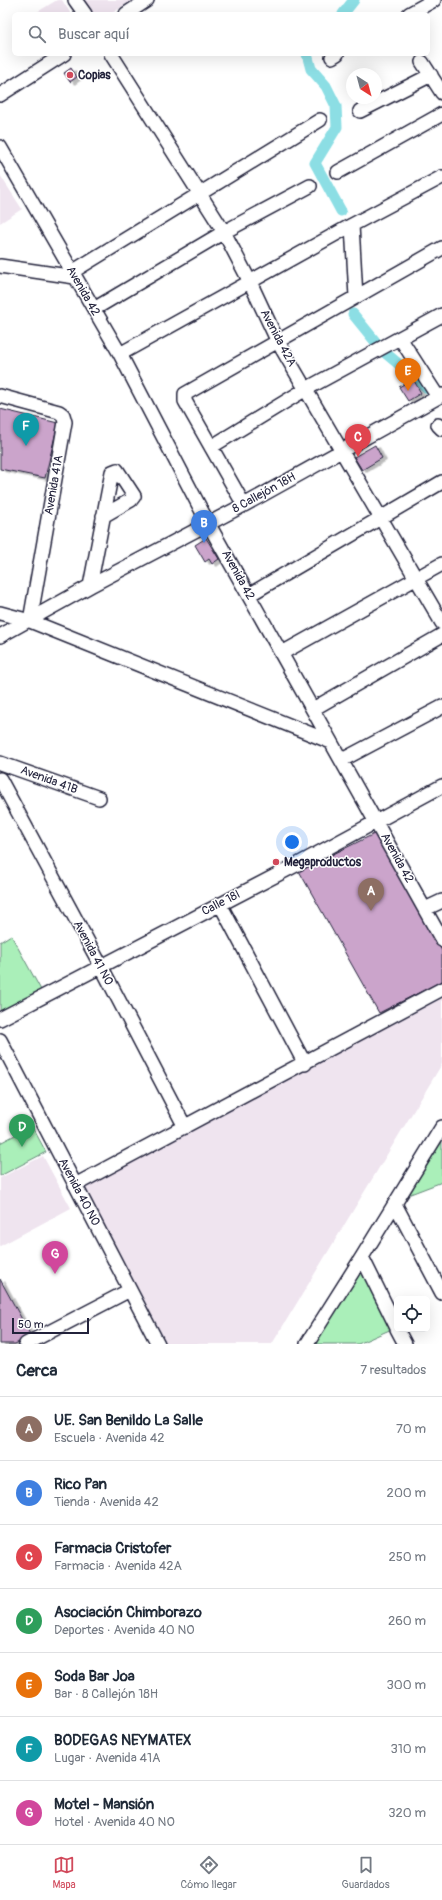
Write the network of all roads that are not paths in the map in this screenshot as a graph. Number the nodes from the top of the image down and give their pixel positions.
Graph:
1 (75, 0) edge
2 (147, 0) edge
3 (434, 0) edge
4 (412, 8) edge
5 (84, 12) edge
6 (129, 12) edge
7 (61, 56) edge
8 (112, 56) edge
9 (422, 62) dead end
10 (431, 75) junction
11 (442, 93) edge
12 (0, 95) edge
13 (360, 111) dead end
14 (442, 114) edge
15 (320, 120) dead end
16 (0, 147) edge
17 (338, 172) dead end
18 (442, 177) edge
19 (310, 186) dead end
20 (200, 193) junction
21 (352, 225) junction
22 (224, 232) junction
23 (442, 248) edge
24 (0, 266) edge
25 (73, 274) junction
26 (250, 282) junction
27 (356, 297) junction
28 (94, 309) junction
29 (442, 316) edge
30 (400, 338) junction
31 (278, 342) junction
32 (120, 354) junction
33 (306, 389) junction
34 (0, 396) edge
35 (440, 396) edge
36 (211, 447) junction
37 (342, 450) junction
38 (442, 482) edge
39 (244, 505) junction
40 (103, 516) dead end
41 (381, 517) junction
42 (208, 523) junction
43 (442, 564) edge
44 (416, 579) junction
45 (90, 586) junction
46 (249, 595) junction
47 (0, 613) edge
48 (30, 620) junction
49 (442, 623) edge
50 (442, 635) edge
51 (0, 636) edge
52 (282, 653) junction
53 (442, 707) edge
54 (313, 709) junction
55 (331, 742) junction
56 (342, 760) junction
57 (0, 763) edge
58 (0, 779) edge
59 (442, 786) edge
60 (99, 798) dead end
61 (376, 821) junction
62 (442, 901) edge
63 (220, 904) junction
64 (425, 909) junction
65 (442, 940) edge
66 (101, 966) junction
67 (442, 989) edge
68 (0, 1019) edge
69 (0, 1040) edge
70 (305, 1064) junction
71 (185, 1127) junction
72 (442, 1127) edge
73 (75, 1185) junction
74 (395, 1204) junction
75 (362, 1257) junction
76 (130, 1290) junction
77 (442, 1293) edge
78 (394, 1323) edge
79 (399, 1332) edge
80 (26, 1344) edge
81 (158, 1344) edge
82 (307, 1344) edge
83 (405, 1344) edge

1 - 5 street
2 - 6 street
3 - 4 street
7 - 12 street
8 - 20 street, Avenida 42A
9 - 10 street
10 - 11 street
10 - 13 street
14 - 17 street
15 - 20 street
16 - 25 street, Avenida 42
18 - 21 street
19 - 22 street
20 - 22 street, Avenida 42A
20 - 25 street
21 - 26 street
21 - 27 street
22 - 26 street, Avenida 42A
22 - 28 street
23 - 27 street
24 - 25 street
25 - 28 street, Avenida 42
26 - 31 street, Avenida 42A
26 - 32 street
27 - 31 street
28 - 32 street, Avenida 42
29 - 30 street
30 - 33 street
30 - 35 street
31 - 33 street, Avenida 42A
31 - 36 street
32 - 42 street, Avenida 42
33 - 36 street
33 - 37 street, Avenida 42A
34 - 48 street, Avenida 41A
35 - 37 street, 8 Callejón 18H
36 - 39 street
37 - 39 street, 8 Callejón 18H
37 - 41 street, Avenida 42A
38 - 41 street
39 - 42 street, 8 Callejón 18H
40 - 45 street
41 - 44 street, Avenida 42A
41 - 46 street
42 - 45 street, 8 Callejón 18H
42 - 46 street, Avenida 42
43 - 44 street
44 - 49 street, Avenida 42A
44 - 52 street
45 - 48 street, 8 Callejón 18H
46 - 52 street, Avenida 42
47 - 48 street
48 - 51 street, 8 Callejón 18H
48 - 55 street
50 - 54 street
52 - 54 street, Avenida 42
53 - 56 street
54 - 55 street, Avenida 42
55 - 56 street, Avenida 42
56 - 61 street, Avenida 42
57 - 60 street, Avenida 41B
58 - 66 street, Avenida 41 NO
59 - 61 street, Calle 18I
61 - 63 street, Calle 18I
61 - 64 street, Avenida 42
62 - 64 street
63 - 66 street, Calle 18I
63 - 70 street
64 - 65 street, Avenida 42
66 - 68 street, Calle 18I
66 - 71 street, Avenida 41 NO
67 - 70 street
69 - 73 street, Avenida 40 NO
70 - 71 street
71 - 73 street
72 - 74 street
73 - 76 street, Avenida 40 NO
74 - 75 street
74 - 77 street
75 - 78 street
75 - 82 street
76 - 80 street
76 - 81 street, Avenida 40 NO
79 - 83 street

